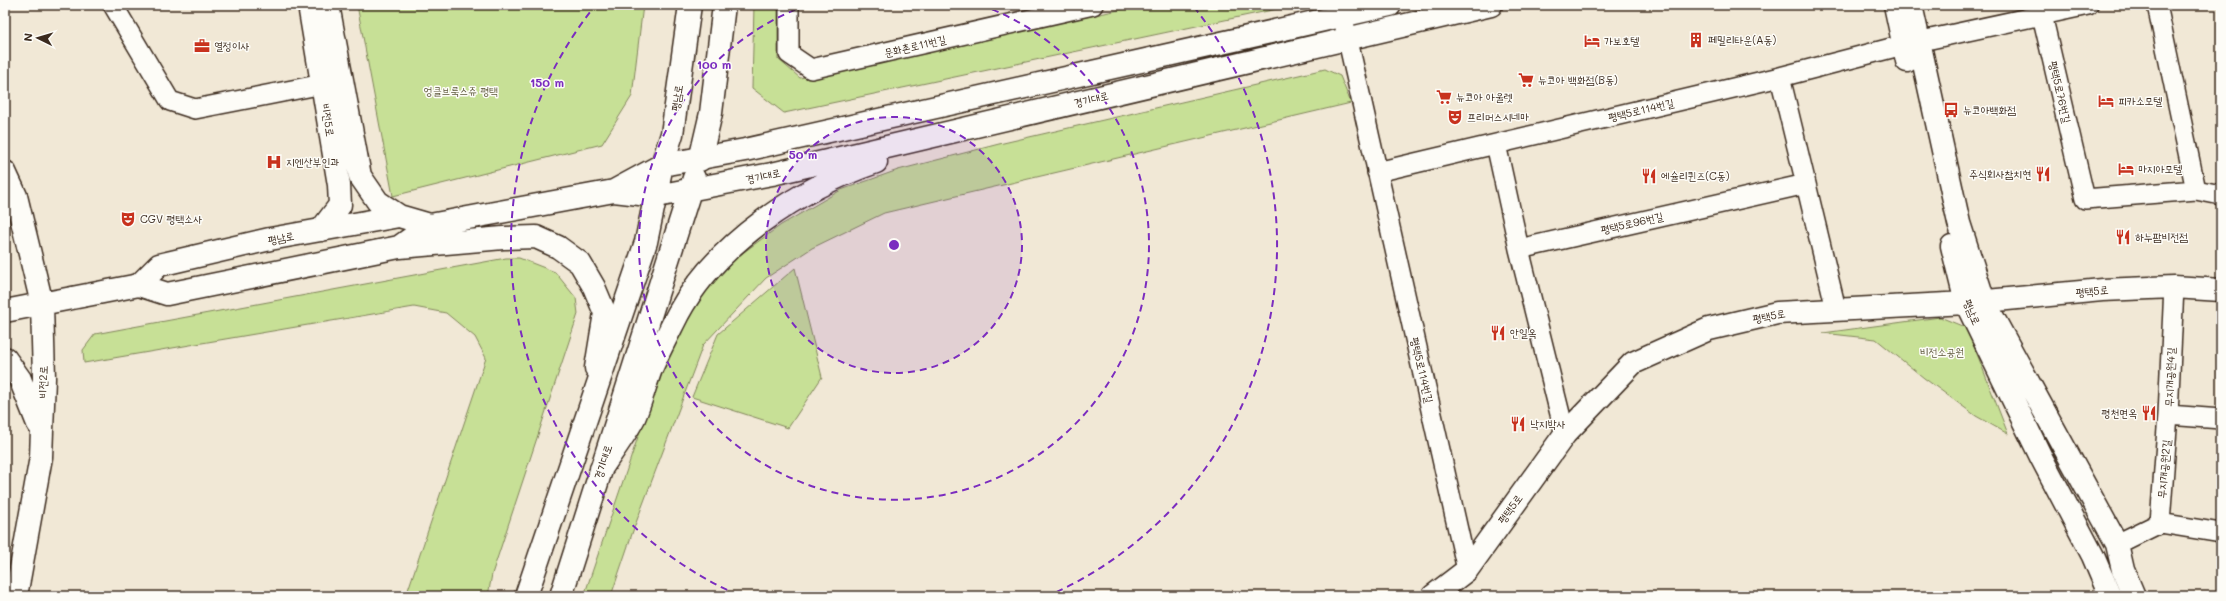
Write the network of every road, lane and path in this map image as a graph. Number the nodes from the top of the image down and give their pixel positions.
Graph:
1 (113, 5) edge
2 (309, 5) edge
3 (328, 5) edge
4 (690, 5) edge
5 (724, 5) edge
6 (789, 5) edge
7 (1093, 5) edge
8 (1390, 5) edge
9 (1490, 5) edge
10 (1895, 5) edge
11 (1911, 5) edge
12 (2088, 5) edge
13 (2157, 5) edge
14 (2042, 15) junction
15 (1344, 22) edge
16 (1911, 44) junction
17 (1780, 77) junction
18 (323, 84) junction
19 (958, 131) junction
20 (1496, 144) junction
21 (700, 160) junction
22 (662, 165) junction
23 (5, 172) edge
24 (1378, 172) junction
25 (1806, 184) junction
26 (690, 190) junction
27 (2196, 190) junction
28 (614, 191) junction
29 (2221, 195) edge
30 (657, 196) junction
31 (399, 216) junction
32 (430, 225) junction
33 (321, 230) junction
34 (399, 247) junction
35 (1519, 249) junction
36 (2221, 277) edge
37 (139, 285) junction
38 (2174, 287) junction
39 (2221, 290) edge
40 (1973, 296) junction
41 (42, 304) junction
42 (1836, 309) junction
43 (5, 311) edge
44 (5, 358) edge
45 (2168, 415) junction
46 (2221, 419) edge
47 (585, 424) junction
48 (41, 432) junction
49 (1565, 434) junction
50 (601, 469) junction
51 (2160, 523) junction
52 (2221, 533) edge
53 (2117, 544) junction
54 (1467, 570) junction
55 (16, 596) edge
56 (526, 596) edge
57 (560, 596) edge
58 (1434, 596) edge
59 (2110, 596) edge
60 (2134, 596) edge

1 - 18 street
2 - 18 street, 비전5로
3 - 31 street, 비전5로
4 - 22 street, 평남로
5 - 21 street
6 - 7 street, 문화촌로11번길
8 - 15 street, 경기대로
9 - 15 street, 경기대로
10 - 16 street, 평남로
11 - 16 street
12 - 14 street
13 - 27 street
14 - 16 street
14 - 27 street, 평택5로76번길
15 - 19 street, 경기대로
15 - 21 street, 경기대로
15 - 24 street, 평택5로114번길
16 - 17 street, 평택5로114번길
16 - 40 street, 평남로
17 - 20 street, 평택5로114번길
17 - 25 street
18 - 33 street, 비전5로
19 - 26 street, 경기대로
19 - 50 street
20 - 24 street, 평택5로114번길
20 - 35 street
21 - 22 street, 경기대로
21 - 26 street, 경기대로
22 - 28 street
22 - 30 street
23 - 41 street, 비전2로
24 - 54 street, 평택5로114번길
25 - 35 street, 평택5로96번길
25 - 42 street
26 - 30 street, 경기대로
26 - 50 street, 경기대로
27 - 29 street, 평택5로76번길
28 - 30 street, 경기대로
28 - 32 street, 평남로
30 - 47 street
31 - 32 street, 평남로
31 - 33 street, 평남로
32 - 34 street, 평남로
33 - 37 street, 평남로
34 - 37 street, 평남로
34 - 47 street
35 - 49 street
36 - 40 street
37 - 41 street, 평남로
38 - 39 street, 평택5로
38 - 40 street, 평택5로
38 - 45 street, 무지개공원4길
40 - 42 street, 평택5로
40 - 53 street
40 - 59 street, 평남로
41 - 43 street, 평남로
41 - 48 street, 비전2로
42 - 49 street, 평택5로
44 - 48 street
45 - 46 street, 무지개공원4길
45 - 51 street, 무지개공원2길
47 - 56 street
48 - 55 street, 비전2로
49 - 54 street, 평택5로
50 - 57 street, 경기대로
51 - 52 street
51 - 53 street
53 - 60 street
54 - 58 street, 평택5로

